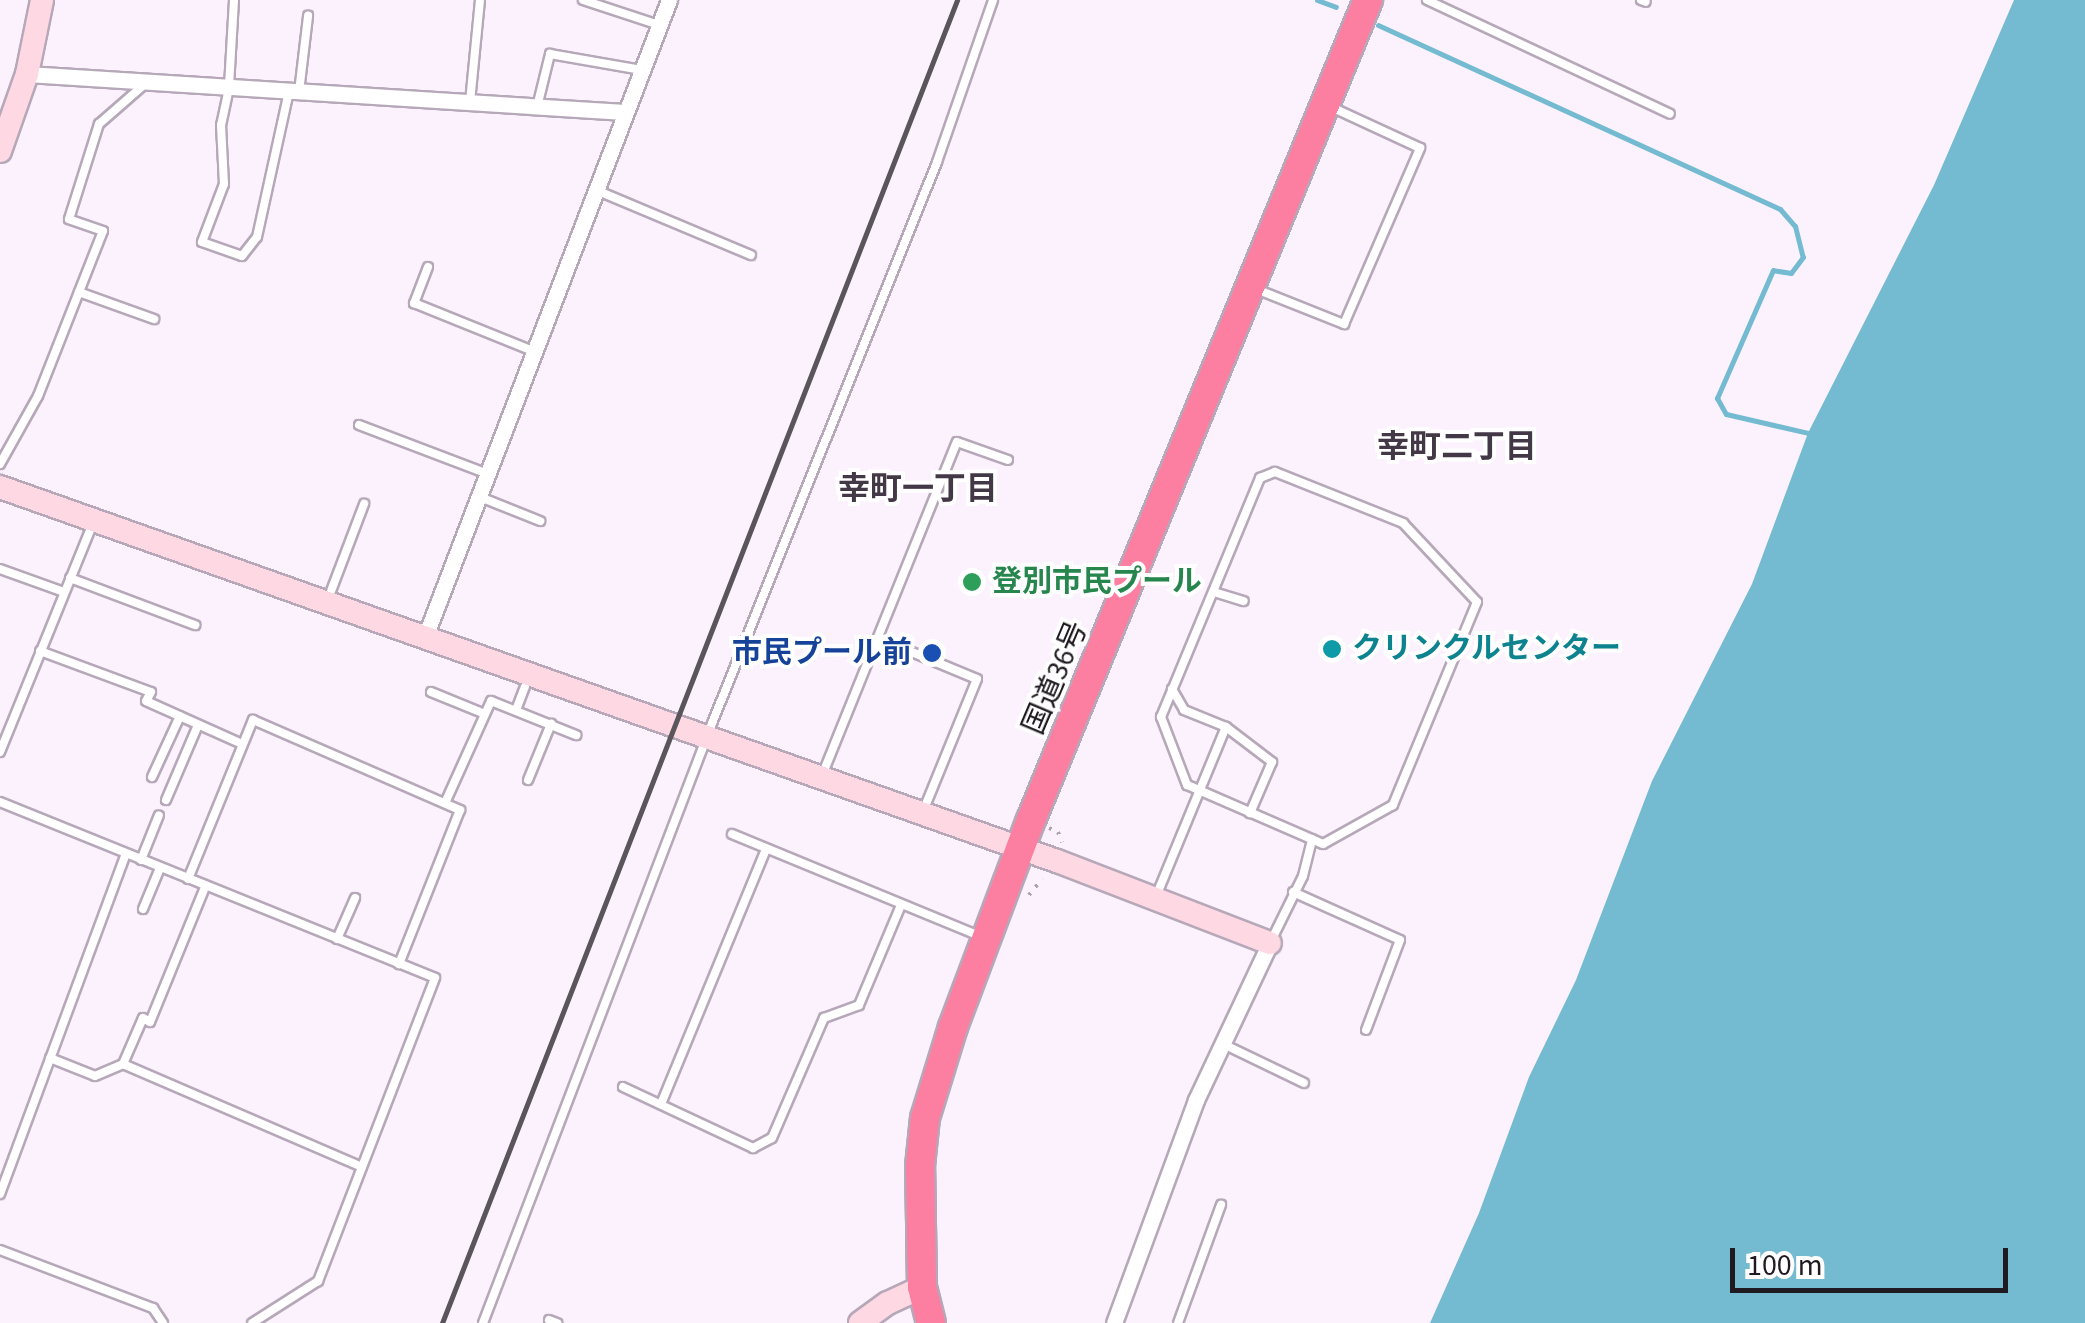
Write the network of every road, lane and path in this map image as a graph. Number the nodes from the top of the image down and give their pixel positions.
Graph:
1 (42, 0) edge
2 (234, 0) edge
3 (480, 0) edge
4 (583, 0) edge
5 (669, 0) edge
6 (992, 0) edge
7 (1368, 0) edge
8 (1428, 0) edge
9 (308, 16) dead end
10 (659, 25) junction
11 (642, 70) junction
12 (26, 74) junction
13 (146, 83) junction
14 (230, 88) junction
15 (294, 92) junction
16 (470, 102) junction
17 (1325, 104) junction
18 (537, 107) junction
19 (625, 112) junction
20 (1670, 114) dead end
21 (0, 151) edge
22 (596, 190) junction
23 (751, 255) dead end
24 (428, 268) dead end
25 (1251, 287) junction
26 (79, 292) junction
27 (154, 319) dead end
28 (534, 352) junction
29 (359, 425) dead end
30 (1008, 460) dead end
31 (0, 464) edge
32 (488, 474) junction
33 (0, 487) edge
34 (480, 497) junction
35 (364, 504) dead end
36 (94, 520) junction
37 (540, 521) dead end
38 (0, 569) edge
39 (70, 578) junction
40 (64, 592) junction
41 (1214, 592) junction
42 (1244, 601) dead end
43 (326, 603) junction
44 (196, 625) dead end
45 (426, 638) junction
46 (878, 638) junction
47 (40, 651) junction
48 (525, 687) dead end
49 (1172, 689) junction
50 (431, 692) dead end
51 (516, 710) junction
52 (485, 714) junction
53 (180, 716) junction
54 (551, 724) junction
55 (198, 725) junction
56 (1226, 728) junction
57 (576, 735) dead end
58 (708, 736) junction
59 (242, 744) junction
60 (0, 752) edge
61 (821, 777) junction
62 (152, 778) dead end
63 (528, 780) dead end
64 (1200, 792) junction
65 (166, 800) dead end
66 (2, 803) edge
67 (445, 804) junction
68 (1250, 813) junction
69 (922, 814) junction
70 (0, 816) edge
71 (159, 816) dead end
72 (732, 834) dead end
73 (1312, 839) junction
74 (1020, 848) junction
75 (766, 849) junction
76 (126, 854) junction
77 (141, 860) junction
78 (160, 868) junction
79 (188, 879) junction
80 (206, 886) junction
81 (1294, 892) junction
82 (355, 898) dead end
83 (1155, 898) junction
84 (901, 905) junction
85 (143, 909) dead end
86 (336, 939) junction
87 (986, 939) junction
88 (1270, 943) junction
89 (399, 964) junction
90 (1366, 1030) dead end
91 (1221, 1044) junction
92 (50, 1058) junction
93 (123, 1064) junction
94 (1304, 1083) dead end
95 (622, 1086) dead end
96 (661, 1104) junction
97 (362, 1167) junction
98 (0, 1194) edge
99 (1220, 1204) dead end
100 (0, 1250) edge
101 (922, 1287) junction
102 (163, 1323) edge
103 (252, 1323) edge
104 (483, 1323) edge
105 (860, 1323) edge
106 (931, 1323) edge
107 (1114, 1323) edge
108 (1178, 1323) edge

1 - 12 street
2 - 14 lane
3 - 16 lane
4 - 10 lane
5 - 10 street
6 - 58 lane
7 - 17 highway, 国道36号
8 - 20 lane
9 - 15 lane
10 - 11 street
11 - 18 lane
11 - 19 street
12 - 13 street
12 - 21 street
13 - 14 street
13 - 26 lane
14 - 15 street
14 - 15 lane
15 - 16 street
16 - 18 street
17 - 25 highway, 国道36号
17 - 25 lane
18 - 19 street
19 - 22 street
22 - 23 lane
22 - 28 street
24 - 28 lane
25 - 74 highway, 国道36号
26 - 27 lane
26 - 31 lane
28 - 32 street
29 - 32 lane
30 - 46 lane
32 - 34 street
33 - 36 street
34 - 37 lane
34 - 45 street
35 - 43 lane
36 - 39 lane
36 - 43 street
38 - 40 lane
39 - 40 lane
39 - 44 lane
40 - 47 lane
41 - 42 lane
41 - 49 lane
41 - 73 lane
43 - 45 street
45 - 58 street
46 - 61 lane
46 - 69 lane
47 - 53 lane
47 - 60 lane
48 - 51 lane
49 - 56 lane
49 - 64 lane
50 - 52 lane
51 - 52 lane
51 - 54 lane
52 - 67 lane
53 - 55 lane
53 - 62 lane
54 - 57 lane
54 - 63 lane
55 - 59 lane
55 - 65 lane
56 - 64 lane
56 - 68 lane
58 - 61 street
58 - 104 lane
59 - 67 lane
59 - 79 lane
61 - 69 street
64 - 68 lane
64 - 83 lane
66 - 70 lane
66 - 76 lane
67 - 89 lane
68 - 73 lane
69 - 74 street
71 - 77 lane
72 - 75 lane
73 - 81 lane
74 - 83 street
74 - 87 highway, 国道36号
75 - 84 lane
75 - 96 lane
76 - 77 lane
76 - 92 lane
77 - 78 lane
78 - 79 lane
78 - 85 lane
79 - 80 lane
80 - 86 lane
80 - 93 lane
81 - 88 lane
81 - 90 lane
82 - 86 lane
83 - 88 street
84 - 87 lane
84 - 96 lane
86 - 89 lane
87 - 101 highway, 国道36号
88 - 91 street
89 - 97 lane
91 - 94 lane
91 - 107 street
92 - 93 lane
92 - 98 lane
93 - 97 lane
95 - 96 lane
97 - 103 lane
99 - 108 lane
100 - 102 lane
101 - 105 street
101 - 106 highway, 国道36号

